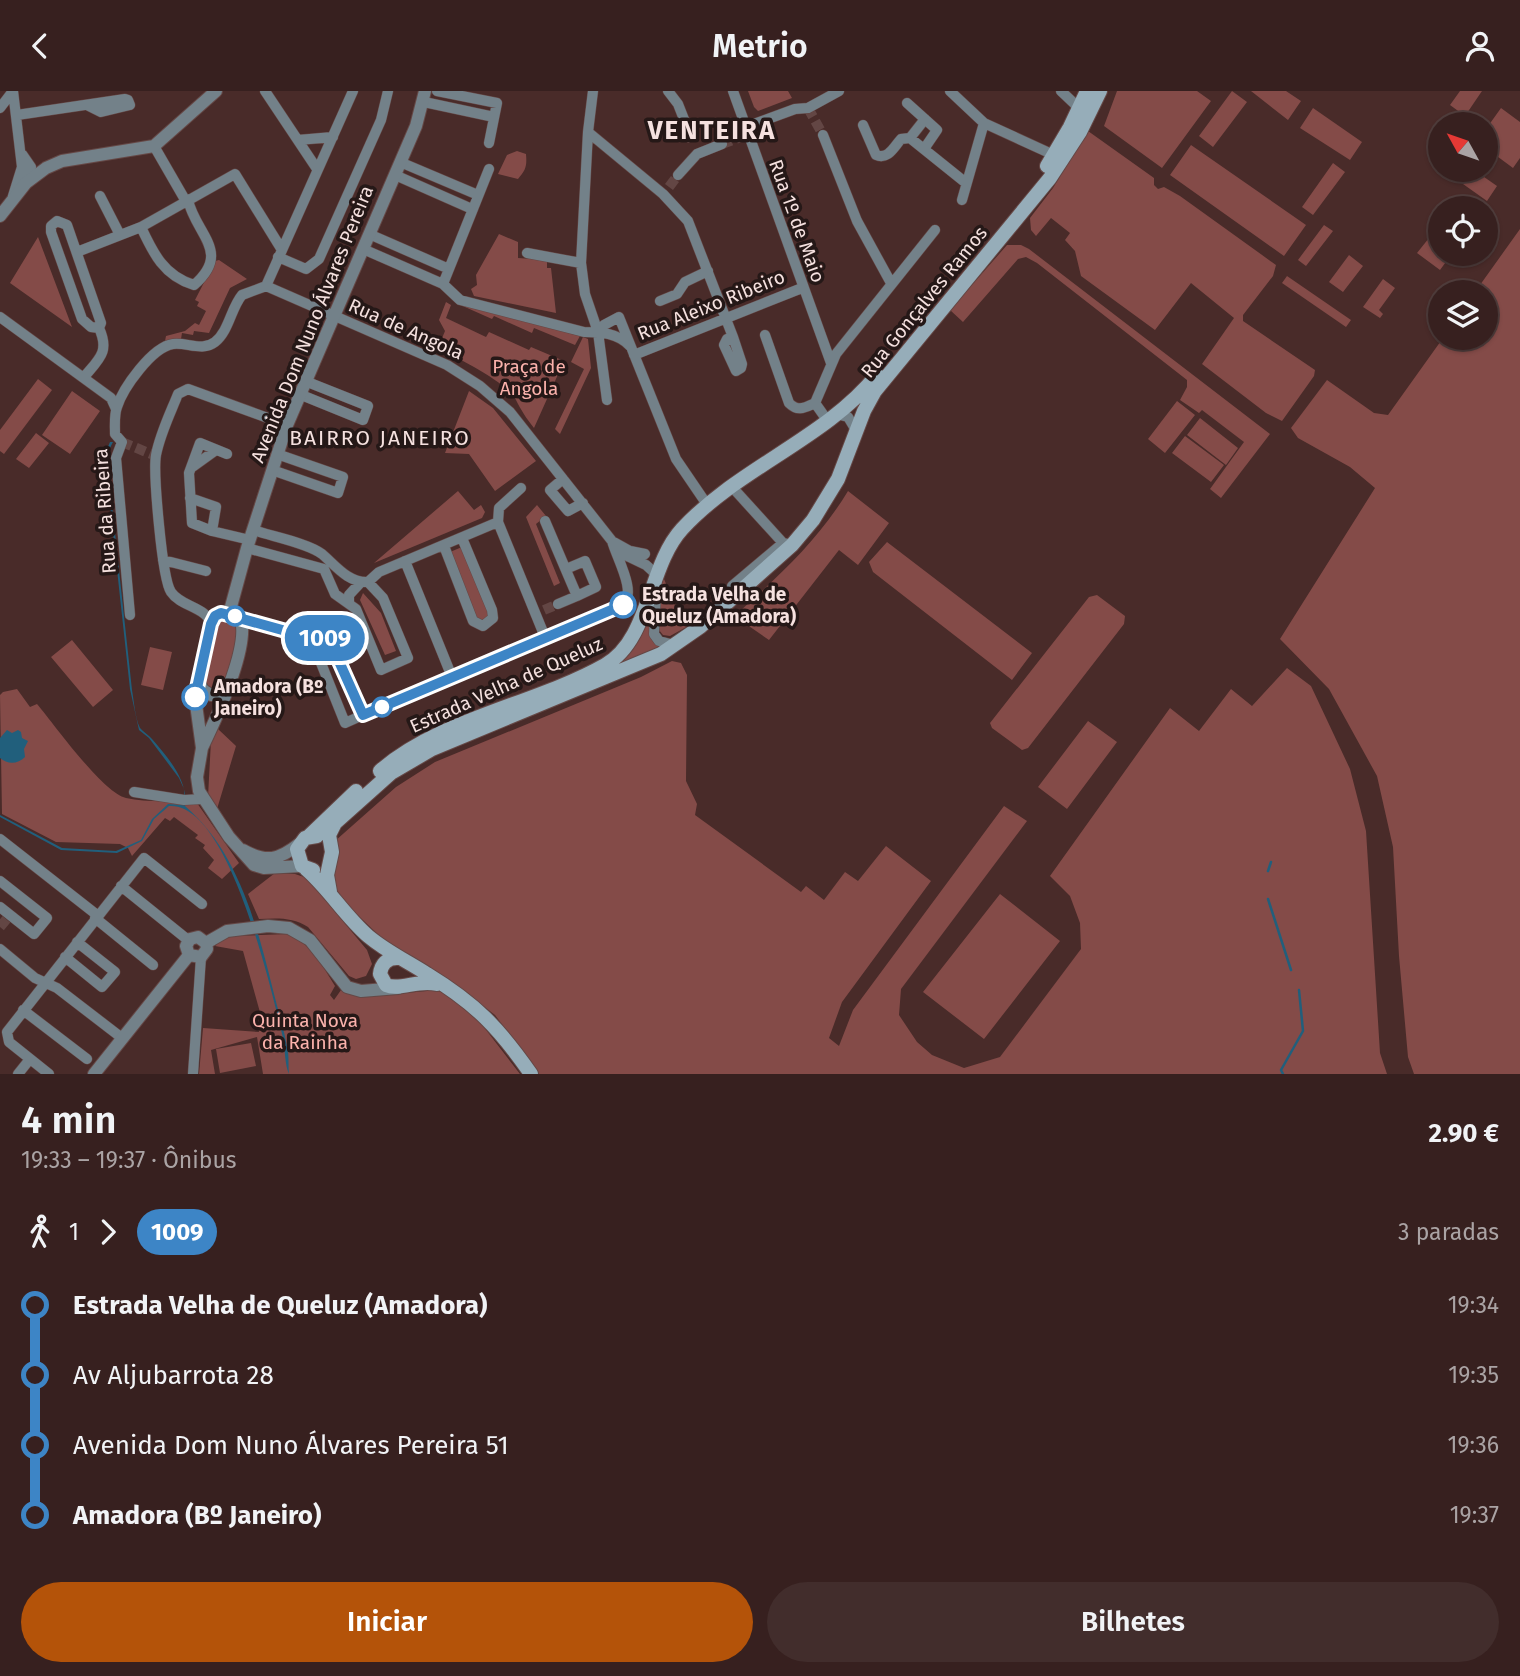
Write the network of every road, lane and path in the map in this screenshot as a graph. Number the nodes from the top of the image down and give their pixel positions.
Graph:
1 (13, 91) edge
2 (216, 91) edge
3 (265, 91) edge
4 (353, 91) edge
5 (388, 91) edge
6 (437, 91) edge
7 (593, 91) edge
8 (668, 91) edge
9 (733, 91) edge
10 (839, 91) edge
11 (950, 91) edge
12 (1061, 91) edge
13 (1087, 91) edge
14 (1100, 91) edge
15 (424, 96) edge
16 (120, 100) dead end
17 (907, 103) dead end
18 (2, 106) edge
19 (1079, 108) junction
20 (16, 111) junction
21 (494, 117) junction
22 (925, 119) junction
23 (984, 123) junction
24 (863, 125) dead end
25 (588, 132) junction
26 (689, 132) tunnel mouth
27 (743, 133) junction
28 (823, 135) tunnel mouth
29 (332, 137) junction
30 (910, 138) junction
31 (298, 140) junction
32 (1063, 140) junction
33 (489, 143) dead end
34 (722, 144) tunnel mouth
35 (154, 146) junction
36 (1038, 146) junction
37 (924, 149) junction
38 (1058, 158) junction
39 (400, 162) junction
40 (317, 169) junction
41 (489, 169) dead end
42 (1045, 169) junction
43 (30, 173) junction
44 (395, 175) junction
45 (678, 176) tunnel mouth
46 (966, 183) junction
47 (478, 195) junction
48 (100, 196) dead end
49 (188, 200) junction
50 (962, 200) dead end
51 (472, 209) junction
52 (0, 216) edge
53 (141, 227) junction
54 (935, 230) dead end
55 (369, 234) junction
56 (120, 235) junction
57 (363, 249) junction
58 (77, 253) junction
59 (280, 253) junction
60 (527, 253) dead end
61 (581, 263) junction
62 (449, 269) junction
63 (708, 271) junction
64 (891, 283) junction
65 (443, 284) junction
66 (266, 286) junction
67 (802, 288) junction
68 (660, 301) dead end
69 (332, 315) junction
70 (0, 317) edge
71 (726, 317) junction
72 (99, 328) junction
73 (598, 331) junction
74 (765, 335) dead end
75 (733, 337) dead end
76 (632, 351) junction
77 (831, 363) junction
78 (84, 377) junction
79 (305, 381) junction
80 (299, 394) junction
81 (607, 400) dead end
82 (815, 403) junction
83 (116, 409) junction
84 (831, 417) junction
85 (287, 425) junction
86 (857, 432) junction
87 (227, 454) dead end
88 (277, 454) junction
89 (272, 470) junction
90 (564, 479) junction
91 (521, 488) dead end
92 (733, 488) junction
93 (190, 498) junction
94 (583, 503) junction
95 (708, 506) junction
96 (545, 521) dead end
97 (498, 522) junction
98 (212, 531) junction
99 (462, 538) junction
100 (250, 540) junction
101 (613, 543) junction
102 (788, 544) junction
103 (444, 546) junction
104 (666, 551) junction
105 (645, 554) junction
106 (324, 556) junction
107 (626, 557) junction
108 (163, 560) junction
109 (405, 561) junction
110 (317, 566) junction
111 (621, 568) junction
112 (566, 569) junction
113 (206, 571) dead end
114 (657, 575) junction
115 (364, 582) junction
116 (577, 596) junction
117 (349, 604) junction
118 (558, 604) tunnel mouth
119 (229, 614) junction
120 (130, 615) dead end
121 (241, 620) junction
122 (211, 624) junction
123 (545, 637) junction
124 (311, 638) junction
125 (674, 645) junction
126 (452, 677) junction
127 (198, 681) junction
128 (229, 687) junction
129 (363, 715) junction
130 (202, 748) junction
131 (135, 792) dead end
132 (193, 799) junction
133 (0, 839) edge
134 (304, 840) junction
135 (235, 846) junction
136 (331, 847) junction
137 (328, 863) junction
138 (304, 867) junction
139 (0, 881) edge
140 (121, 886) junction
141 (330, 892) junction
142 (202, 904) dead end
143 (0, 907) edge
144 (96, 916) junction
145 (370, 938) junction
146 (188, 940) junction
147 (76, 942) junction
148 (206, 943) junction
149 (0, 949) edge
150 (195, 956) junction
151 (65, 957) junction
152 (402, 960) junction
153 (153, 965) dead end
154 (381, 970) junction
155 (45, 983) junction
156 (442, 985) junction
157 (401, 986) junction
158 (368, 990) junction
159 (23, 1010) junction
160 (122, 1038) junction
161 (30, 1059) junction
162 (87, 1059) dead end
163 (18, 1074) edge
164 (49, 1074) edge
165 (94, 1074) edge
166 (193, 1074) edge
167 (531, 1074) edge

1 - 18 street
1 - 20 street
2 - 35 street
3 - 31 street
4 - 29 street
5 - 59 street
6 - 21 street
7 - 25 street
8 - 26 street
9 - 27 street, Rua 1º de Maio
10 - 27 street
11 - 23 street
12 - 19 street
13 - 19 main road, Rua Gonçalves Ramos
14 - 38 main road, Rua Gonçalves Ramos
15 - 21 street
15 - 39 street, Avenida Dom Nuno Álvares Pereira
16 - 20 street
17 - 22 street
18 - 20 street
19 - 32 main road, Rua Gonçalves Ramos
20 - 43 street
21 - 33 street
22 - 30 street
22 - 37 street
23 - 36 street
23 - 46 street
24 - 30 street
25 - 61 street
25 - 63 street
27 - 67 street, Rua 1º de Maio
28 - 64 street
29 - 31 street
29 - 40 street
30 - 37 street
31 - 40 street
32 - 36 street
32 - 38 main road, Rua Gonçalves Ramos
34 - 45 street
35 - 43 street
35 - 49 street
36 - 38 street
36 - 42 street
37 - 46 street
38 - 42 main road, Rua Gonçalves Ramos
38 - 86 main road, Rua Gonçalves Ramos
39 - 44 street, Avenida Dom Nuno Álvares Pereira
39 - 47 street
40 - 59 street
41 - 47 street
42 - 84 main road, Rua Gonçalves Ramos
43 - 52 street
44 - 51 street
44 - 55 street, Avenida Dom Nuno Álvares Pereira
46 - 50 street
47 - 51 street
48 - 56 street
49 - 53 street
49 - 53 street
49 - 59 street
51 - 62 street
53 - 56 street
54 - 64 street
55 - 57 street, Avenida Dom Nuno Álvares Pereira
55 - 62 street
56 - 58 street
57 - 65 street
57 - 69 street, Avenida Dom Nuno Álvares Pereira
58 - 72 street
58 - 72 street
59 - 66 street
60 - 61 street
61 - 73 street
62 - 65 street
63 - 68 street
63 - 71 street
64 - 77 street
65 - 73 street
66 - 69 street, Rua de Angola
66 - 83 street
67 - 71 street, Rua Aleixo Ribeiro
67 - 77 street, Rua 1º de Maio
69 - 79 street, Avenida Dom Nuno Álvares Pereira
69 - 90 street, Rua de Angola
70 - 78 street
71 - 75 street
71 - 76 street, Rua Aleixo Ribeiro
72 - 78 street
73 - 76 street
73 - 76 street
73 - 81 street
74 - 82 street
76 - 95 street
77 - 82 street
78 - 83 street
79 - 80 street, Avenida Dom Nuno Álvares Pereira
79 - 80 street
80 - 85 street, Avenida Dom Nuno Álvares Pereira
82 - 84 street
83 - 120 street, Rua da Ribeira
84 - 86 street
84 - 92 main road, Rua Gonçalves Ramos
85 - 88 street, Avenida Dom Nuno Álvares Pereira
85 - 108 street
86 - 102 main road, Rua Gonçalves Ramos
87 - 93 street
88 - 89 street, Avenida Dom Nuno Álvares Pereira
88 - 89 street
89 - 100 street, Avenida Dom Nuno Álvares Pereira
90 - 94 street, Rua de Angola
90 - 94 street
91 - 97 street
92 - 95 main road, Estrada Velha de Queluz
92 - 102 street
93 - 98 street
93 - 98 street
94 - 101 street, Rua de Angola
95 - 104 main road, Estrada Velha de Queluz
96 - 112 street
97 - 99 street
97 - 123 street
98 - 100 street
99 - 103 street
99 - 103 street
100 - 106 street
100 - 110 street
100 - 119 street, Avenida Dom Nuno Álvares Pereira
101 - 105 street
101 - 107 street
101 - 111 street
102 - 125 main road, Rua Gonçalves Ramos
103 - 109 street
104 - 105 street
104 - 114 main road, Estrada Velha de Queluz
105 - 107 street
106 - 110 street
106 - 115 street
107 - 111 street
107 - 114 street
108 - 113 street
108 - 122 street
109 - 115 street
109 - 126 street
110 - 117 street
111 - 123 street
112 - 116 street
112 - 116 street
114 - 125 street
114 - 134 main road, Estrada Velha de Queluz
115 - 117 street
115 - 117 street
116 - 118 street
119 - 121 street
119 - 122 street
121 - 124 street
121 - 128 street
122 - 127 street
123 - 126 street
124 - 129 street
124 - 129 street
125 - 136 main road, Estrada Velha de Queluz
126 - 129 street
127 - 128 street
127 - 130 street
128 - 130 street
130 - 132 street
131 - 132 street
132 - 135 street
133 - 144 street
134 - 135 street
134 - 136 main road
134 - 138 main road
135 - 138 street
136 - 137 main road
137 - 138 main road
137 - 141 main road
138 - 141 main road
139 - 143 street
140 - 142 street
140 - 144 street
140 - 146 street
141 - 145 main road
144 - 147 street
144 - 153 street
145 - 152 main road
145 - 154 main road
146 - 148 street
146 - 150 street
147 - 151 street
147 - 151 street
148 - 150 street
148 - 158 street
149 - 155 street
150 - 160 street
150 - 166 street
151 - 155 street
152 - 154 main road
152 - 156 main road
152 - 157 main road
154 - 157 main road
154 - 158 street
155 - 159 street
155 - 160 street
156 - 157 main road
156 - 167 main road
157 - 158 street
159 - 161 street
159 - 162 street
160 - 165 street
161 - 163 street
161 - 164 street

